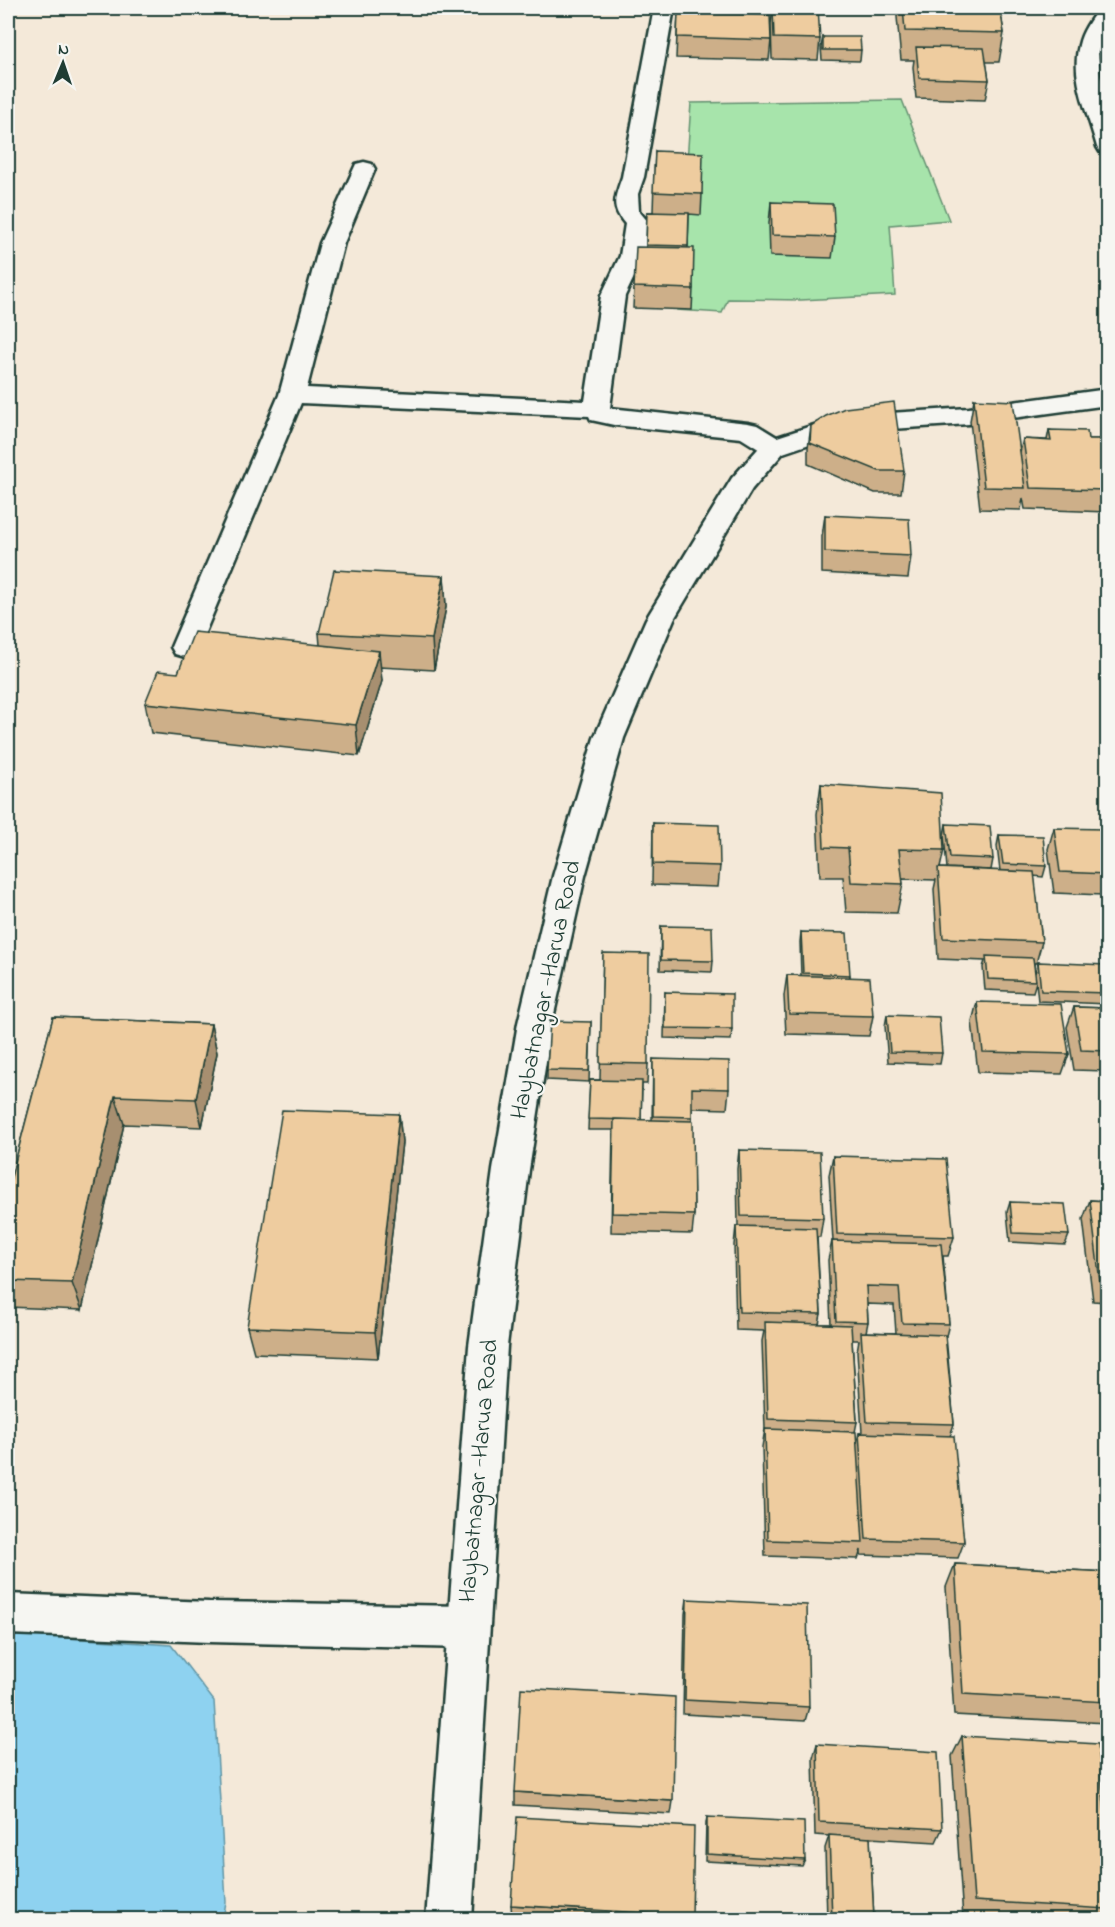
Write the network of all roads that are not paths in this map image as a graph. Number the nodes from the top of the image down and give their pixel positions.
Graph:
1 (664, 8) edge
2 (1107, 9) edge
3 (1107, 147) edge
4 (364, 169) dead end
5 (292, 395) junction
6 (1107, 397) edge
7 (597, 409) junction
8 (774, 447) junction
9 (185, 647) edge
10 (8, 1614) edge
11 (467, 1627) junction
12 (449, 1920) edge

1 - 7 street
2 - 3 street
4 - 5 street
5 - 7 street
5 - 9 street
6 - 8 street, Haybatnagar -Harua Road
7 - 8 street
8 - 11 street, Haybatnagar -Harua Road
10 - 11 street
11 - 12 street, Haybatnagar -Harua Road

